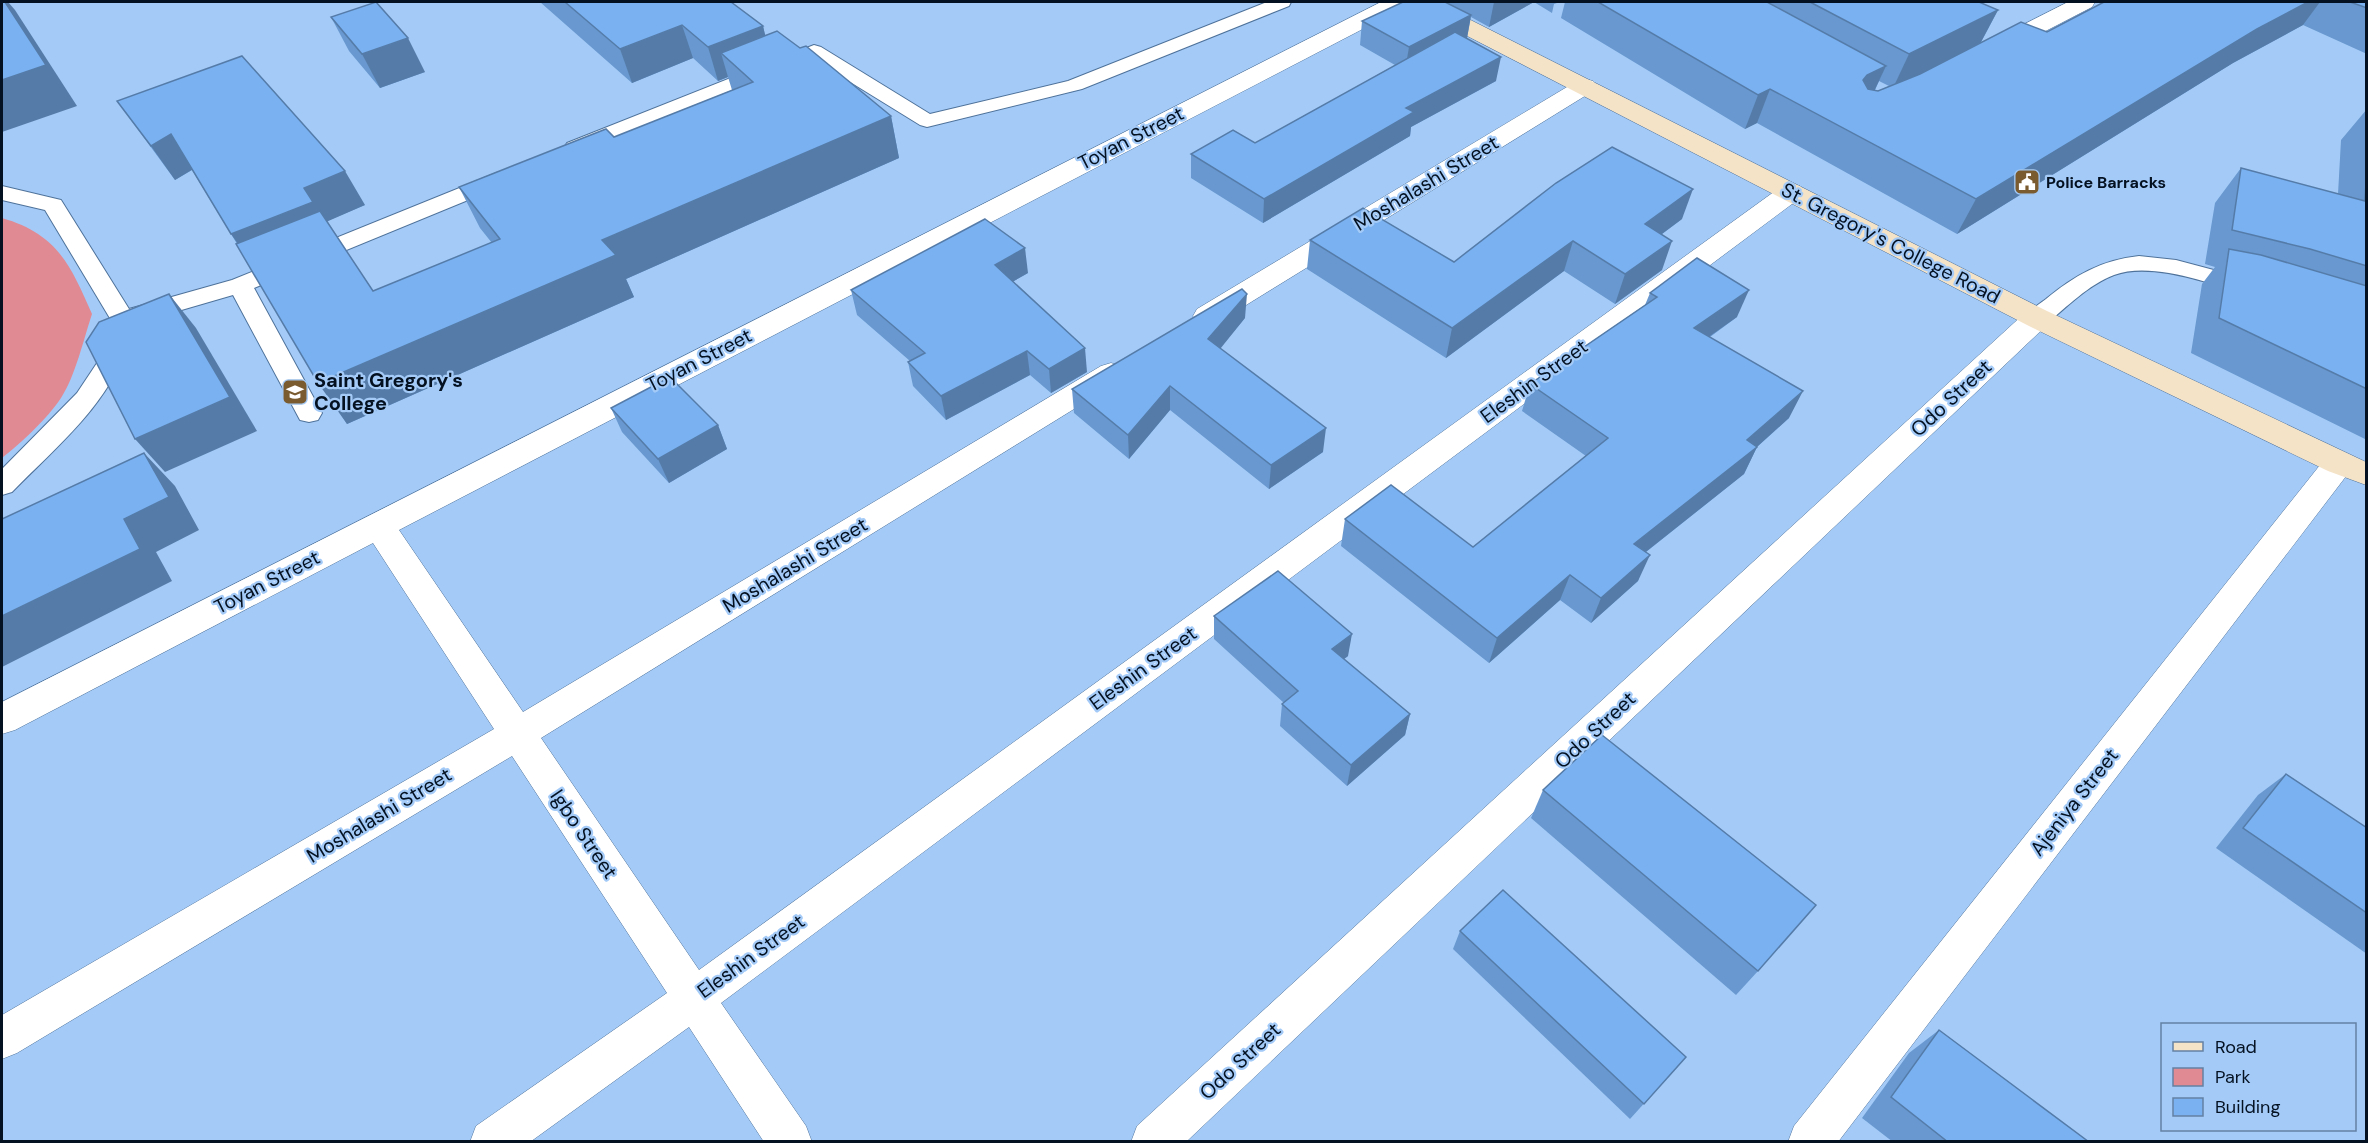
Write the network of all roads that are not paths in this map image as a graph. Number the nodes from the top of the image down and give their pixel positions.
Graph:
1 (1282, 2) edge
2 (1397, 2) edge
3 (1419, 2) edge
4 (2084, 2) edge
5 (1978, 57) edge
6 (1585, 86) junction
7 (560, 155) edge
8 (516, 173) edge
9 (1791, 192) junction
10 (2, 193) edge
11 (240, 285) junction
12 (2267, 291) edge
13 (2037, 318) junction
14 (123, 319) junction
15 (1178, 333) edge
16 (1137, 358) edge
17 (309, 413) edge
18 (2353, 469) edge
19 (2, 485) edge
20 (378, 525) junction
21 (2, 719) edge
22 (517, 734) junction
23 (694, 998) junction
24 (2, 1038) edge
25 (492, 1142) edge
26 (790, 1142) edge
27 (1153, 1142) edge
28 (1810, 1142) edge

1 - 7 lane
2 - 20 street, Toyan Street
3 - 6 street, St. Gregory's College Road
4 - 5 street
6 - 9 street, St. Gregory's College Road
6 - 15 street, Moshalashi Street
8 - 11 lane
9 - 13 street, St. Gregory's College Road
9 - 23 street, Eleshin Street
10 - 14 lane
11 - 14 lane
11 - 17 lane
12 - 13 lane
13 - 18 street, St. Gregory's College Road
13 - 27 street, Odo Street
14 - 19 lane
16 - 22 street, Moshalashi Street
18 - 28 street, Ajeniya Street
20 - 21 street, Toyan Street
20 - 22 street, Igbo Street
22 - 23 street, Igbo Street
22 - 24 street, Moshalashi Street
23 - 25 street, Eleshin Street
23 - 26 street, Igbo Street

